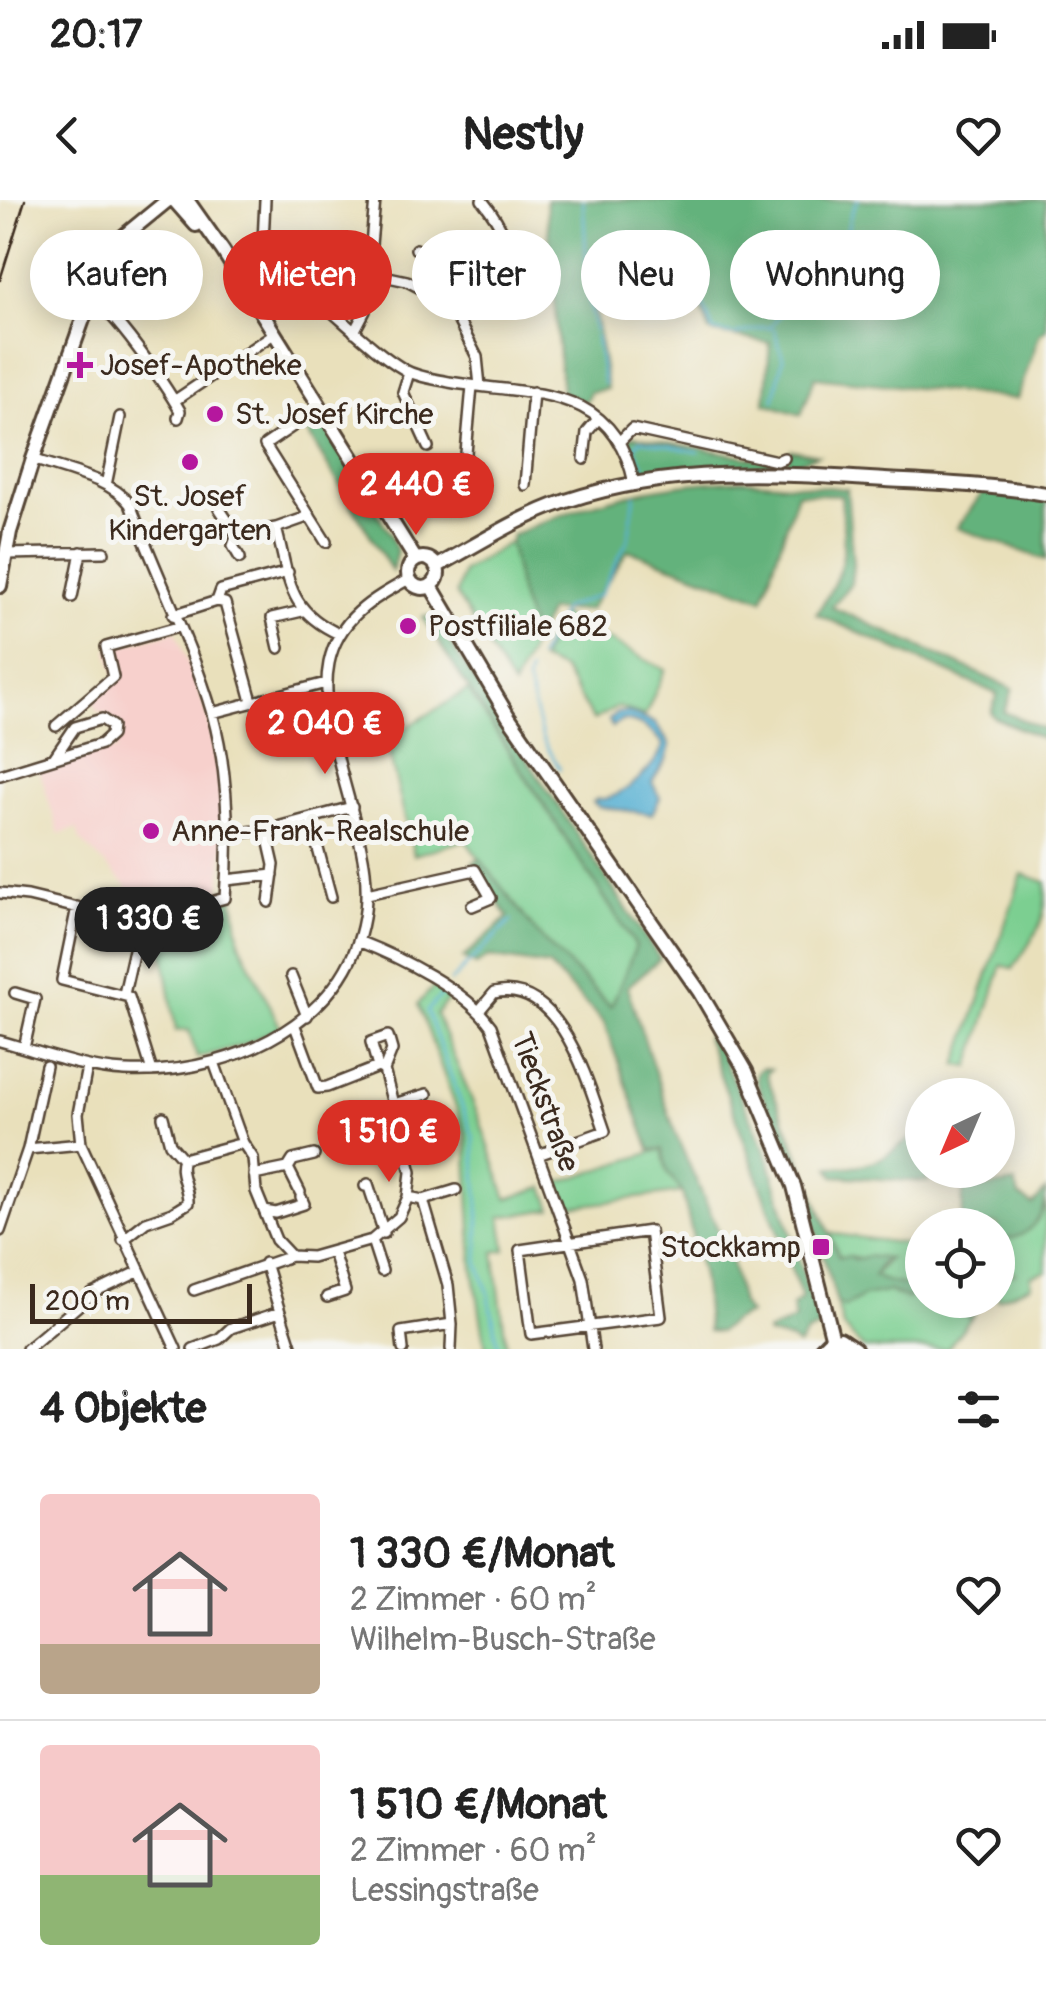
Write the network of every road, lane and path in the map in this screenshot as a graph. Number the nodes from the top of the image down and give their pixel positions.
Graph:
1 (171, 200) edge
2 (187, 200) edge
3 (265, 200) edge
4 (375, 200) edge
5 (482, 200) edge
6 (131, 230) edge
7 (264, 230) edge
8 (373, 230) edge
9 (223, 254) edge
10 (223, 256) edge
11 (83, 320) edge
12 (114, 320) edge
13 (266, 320) edge
14 (339, 320) edge
15 (360, 320) edge
16 (354, 332) junction
17 (274, 333) junction
18 (409, 373) junction
19 (476, 386) junction
20 (534, 392) junction
21 (174, 401) junction
22 (321, 407) junction
23 (120, 417) dead end
24 (178, 418) dead end
25 (598, 419) junction
26 (621, 440) junction
27 (428, 447) dead end
28 (784, 458) dead end
29 (33, 459) junction
30 (584, 459) dead end
31 (634, 483) junction
32 (106, 485) junction
33 (525, 485) dead end
34 (1046, 494) edge
35 (435, 500) dead end
36 (219, 508) dead end
37 (310, 516) junction
38 (276, 528) junction
39 (237, 535) junction
40 (326, 542) dead end
41 (81, 552) junction
42 (104, 552) dead end
43 (5, 554) junction
44 (240, 558) dead end
45 (416, 560) junction
46 (436, 567) junction
47 (288, 572) junction
48 (409, 578) junction
49 (0, 586) edge
50 (431, 586) junction
51 (72, 596) dead end
52 (217, 601) junction
53 (302, 611) junction
54 (174, 614) junction
55 (178, 627) junction
56 (340, 634) junction
57 (280, 648) dead end
58 (326, 683) junction
59 (252, 701) junction
60 (212, 713) junction
61 (56, 726) dead end
62 (54, 758) junction
63 (0, 775) edge
64 (352, 807) junction
65 (310, 819) junction
66 (266, 830) junction
67 (230, 834) junction
68 (273, 875) junction
69 (226, 880) junction
70 (0, 893) edge
71 (366, 894) junction
72 (331, 897) dead end
73 (269, 902) dead end
74 (472, 906) dead end
75 (77, 907) junction
76 (136, 941) dead end
77 (358, 942) junction
78 (291, 976) dead end
79 (15, 993) dead end
80 (124, 994) junction
81 (480, 1012) junction
82 (307, 1016) junction
83 (295, 1026) junction
84 (0, 1041) edge
85 (24, 1048) junction
86 (214, 1062) junction
87 (46, 1066) dead end
88 (88, 1067) junction
89 (152, 1071) junction
90 (427, 1094) dead end
91 (394, 1104) junction
92 (162, 1117) dead end
93 (439, 1132) dead end
94 (243, 1142) junction
95 (81, 1144) junction
96 (405, 1147) junction
97 (28, 1149) junction
98 (314, 1155) dead end
99 (538, 1155) junction
100 (183, 1158) junction
101 (288, 1168) junction
102 (254, 1175) junction
103 (365, 1186) dead end
104 (456, 1190) dead end
105 (408, 1198) junction
106 (424, 1200) junction
107 (264, 1211) junction
108 (0, 1231) edge
109 (384, 1233) junction
110 (124, 1240) junction
111 (372, 1240) junction
112 (570, 1242) junction
113 (333, 1252) junction
114 (291, 1256) junction
115 (265, 1263) junction
116 (382, 1271) dead end
117 (138, 1272) junction
118 (194, 1290) dead end
119 (327, 1297) dead end
120 (280, 1312) junction
121 (452, 1324) junction
122 (590, 1327) junction
123 (834, 1340) junction
124 (39, 1345) edge
125 (27, 1349) edge
126 (176, 1349) edge
127 (193, 1349) edge
128 (292, 1349) edge
129 (403, 1349) edge
130 (451, 1349) edge
131 (593, 1349) edge
132 (822, 1349) edge
133 (855, 1349) edge

1 - 6 main road
1 - 10 main road
2 - 9 main road
3 - 7 street
4 - 8 street
5 - 19 street
11 - 29 main road
12 - 21 street
13 - 17 main road
14 - 16 street
15 - 16 street
16 - 18 street
17 - 21 street
17 - 22 main road
18 - 19 street
18 - 27 street
19 - 20 street
19 - 35 street
20 - 25 street
20 - 33 street
21 - 24 street
22 - 37 street
22 - 45 main road
23 - 32 street
25 - 26 street
25 - 30 street
26 - 28 street
26 - 31 street
29 - 32 street
29 - 43 main road
31 - 34 main road
31 - 46 main road
32 - 54 street
36 - 39 street
37 - 38 street
37 - 40 street
38 - 39 street
38 - 47 street
39 - 44 street
41 - 42 street
41 - 43 street
41 - 51 street
43 - 49 main road
45 - 46 main road
45 - 48 main road
46 - 50 main road
47 - 52 street
47 - 53 street
48 - 50 main road
48 - 56 street
50 - 123 main road
52 - 54 street
52 - 59 street
53 - 56 street
53 - 57 street
54 - 55 street
55 - 60 street
55 - 61 street
56 - 58 street
58 - 59 street
58 - 64 street
59 - 60 street
60 - 67 street
62 - 62 street
62 - 63 street
64 - 65 street
64 - 71 street
65 - 66 street
65 - 72 street
66 - 67 street
66 - 68 street
67 - 69 street
68 - 69 street
68 - 73 street
69 - 75 street
70 - 75 street
71 - 74 street
71 - 77 street
75 - 80 street
76 - 80 street
77 - 81 street, Tieckstraße
77 - 82 street
78 - 82 street
79 - 85 street
80 - 89 street
81 - 99 street, Tieckstraße
81 - 99 street
82 - 83 street
83 - 86 street
83 - 91 street
84 - 85 street
85 - 88 street
86 - 89 street
86 - 94 street
87 - 97 street
88 - 89 street
88 - 95 street
90 - 91 street
91 - 96 street
92 - 100 street
93 - 96 street
94 - 100 street
94 - 102 street
95 - 97 street
95 - 110 street
96 - 105 street
97 - 108 street
98 - 101 street
99 - 112 street, Tieckstraße
100 - 110 street
101 - 102 street
101 - 107 street
102 - 107 street
103 - 109 street
104 - 106 street
105 - 106 street
105 - 109 street
106 - 121 street
107 - 114 street
109 - 111 street
110 - 117 street
111 - 113 street
111 - 116 street
112 - 122 street, Tieckstraße
112 - 122 street
112 - 122 street
113 - 114 street
113 - 119 street
114 - 115 street
115 - 118 street
115 - 120 street
117 - 124 street
117 - 126 street
120 - 127 street
120 - 128 street
121 - 129 street
121 - 130 street
122 - 131 street, Tieckstraße
123 - 132 main road
123 - 133 main road
124 - 125 street

